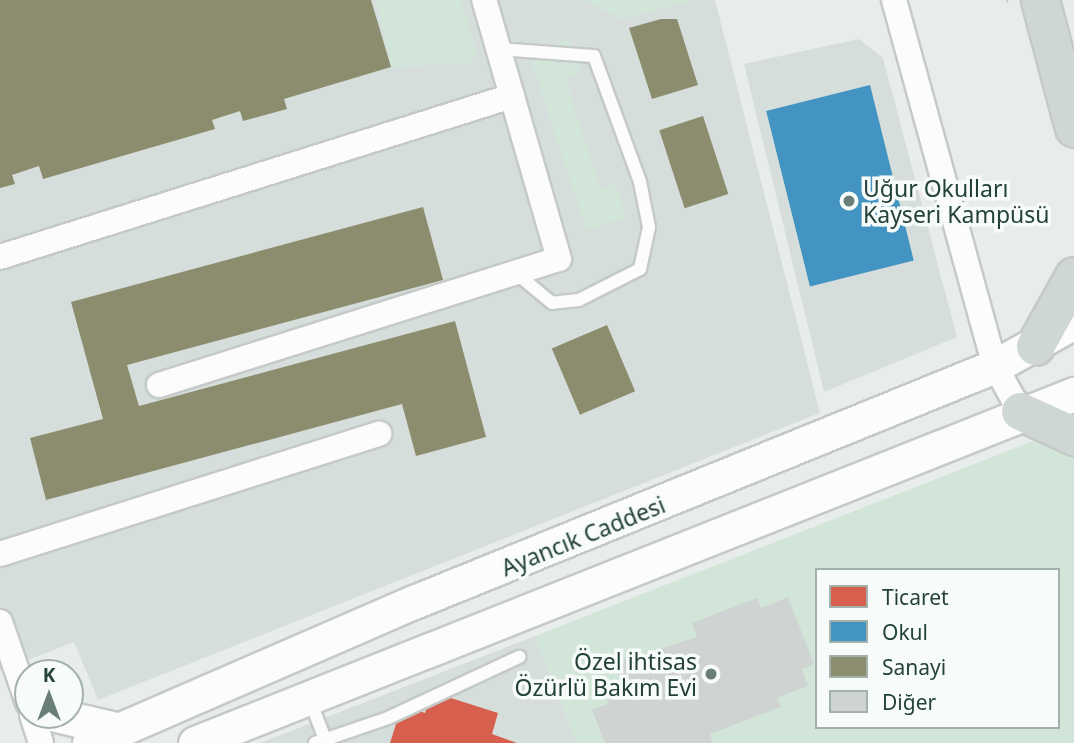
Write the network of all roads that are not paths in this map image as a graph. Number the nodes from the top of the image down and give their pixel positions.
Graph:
1 (484, 0) edge
2 (894, 0) edge
3 (1026, 1) edge
4 (498, 49) junction
5 (512, 96) junction
6 (1074, 128) edge
7 (0, 257) edge
8 (516, 273) junction
9 (1074, 276) edge
10 (1074, 323) edge
11 (1035, 346) junction
12 (995, 366) junction
13 (159, 385) dead end
14 (1074, 394) edge
15 (1020, 411) junction
16 (379, 434) dead end
17 (1074, 436) edge
18 (0, 554) edge
19 (0, 622) edge
20 (519, 657) dead end
21 (14, 662) edge
22 (309, 697) junction
23 (84, 721) edge
24 (123, 730) junction
25 (320, 741) edge
26 (89, 743) edge
27 (195, 743) edge

1 - 4 street
2 - 12 street
3 - 6 main road
4 - 5 street
4 - 8 lane
5 - 7 street
5 - 8 street
8 - 13 street
9 - 11 main road
10 - 11 street, Ayancık Caddesi
11 - 12 street, Ayancık Caddesi
12 - 15 street
12 - 24 street, Ayancık Caddesi
14 - 15 street, Ayancık Caddesi
15 - 17 main road
15 - 22 street, Ayancık Caddesi
16 - 18 street
19 - 21 street
20 - 25 lane
22 - 25 lane
22 - 27 street, Ayancık Caddesi
23 - 24 street
24 - 26 street, Ayancık Caddesi

